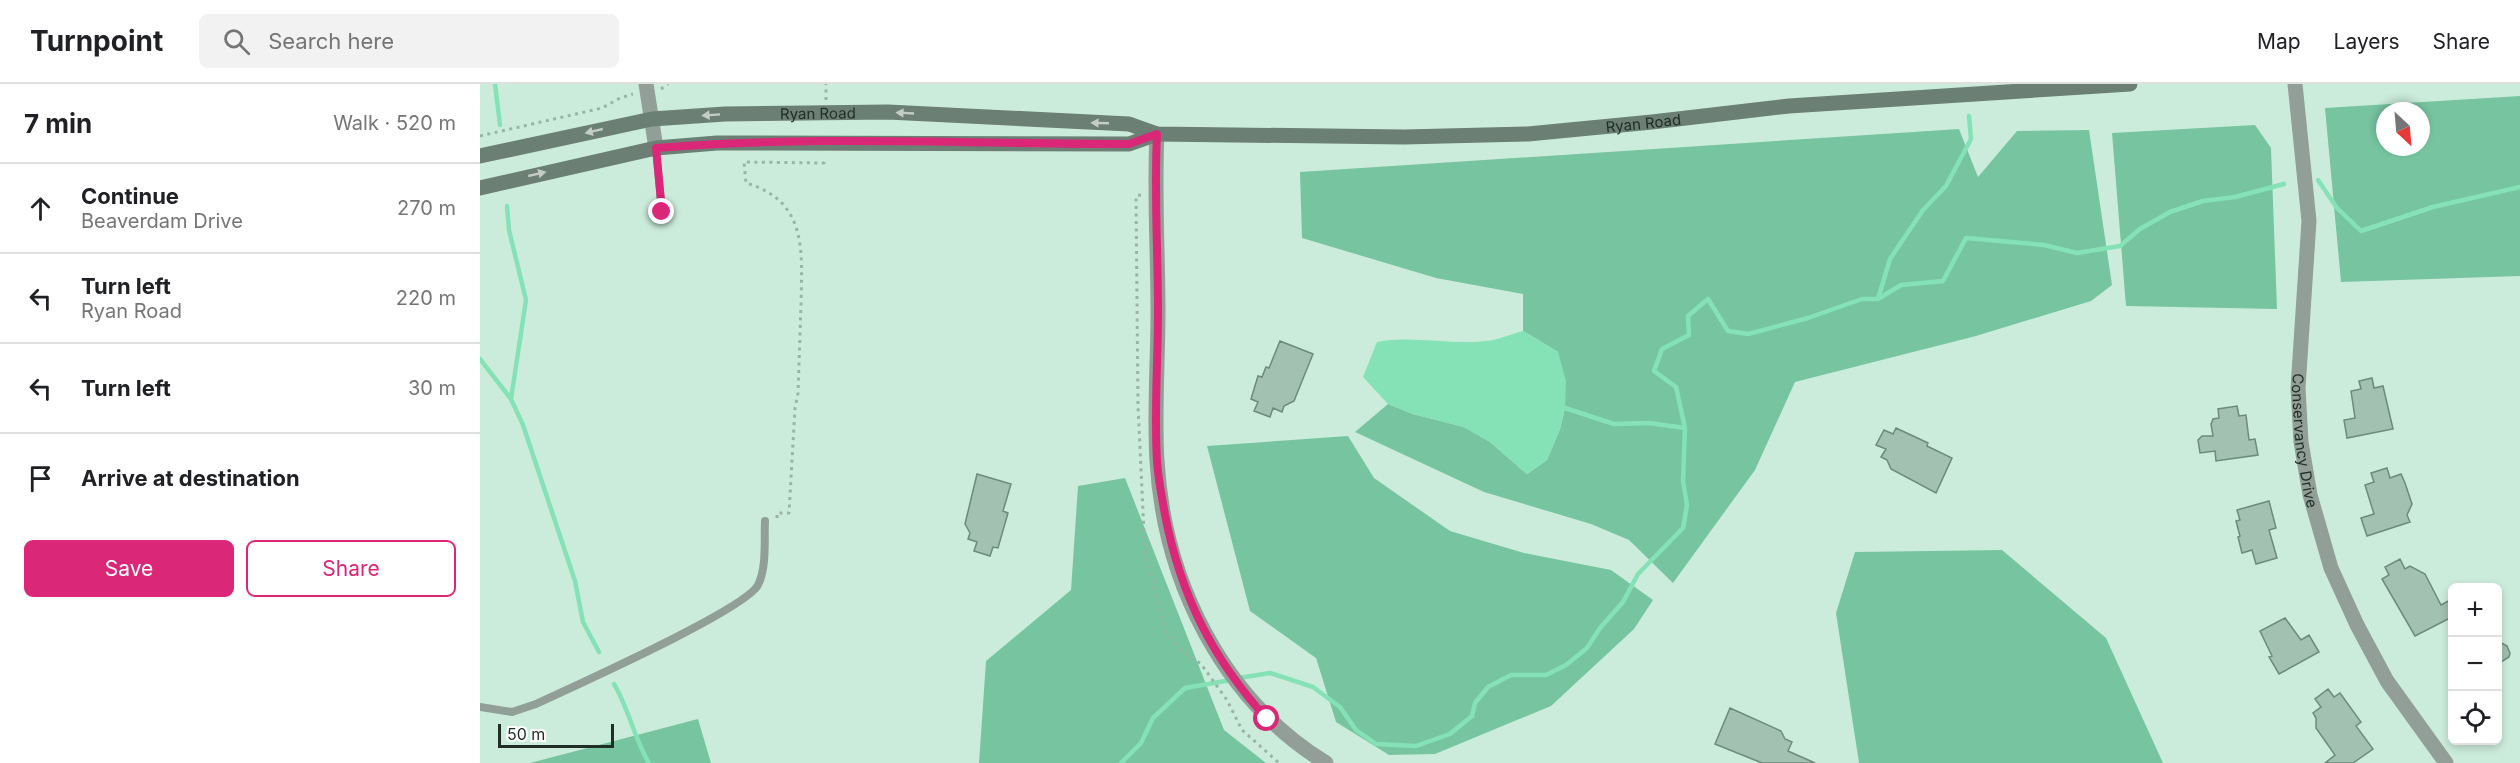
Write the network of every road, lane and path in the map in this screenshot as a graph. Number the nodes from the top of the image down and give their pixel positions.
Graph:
1 (668, 84) edge
2 (826, 84) edge
3 (2130, 84) edge
4 (2295, 84) edge
5 (661, 89) dead end
6 (642, 90) edge
7 (825, 112) junction
8 (652, 119) junction
9 (1157, 134) junction
10 (480, 136) edge
11 (825, 142) junction
12 (656, 148) junction
13 (480, 156) edge
14 (480, 188) edge
15 (662, 212) dead end
16 (765, 521) joint
17 (1208, 674) dead end
18 (480, 707) edge
19 (1279, 763) edge
20 (1326, 763) edge
21 (2446, 763) edge

1 - 5 path
2 - 7 path
3 - 9 main road, Ryan Road
4 - 21 street, Conservancy Drive
6 - 8 street
6 - 10 path
7 -> 8 main road, Ryan Road
9 -> 7 main road, Ryan Road
8 - 12 street
8 -> 13 main road, Ryan Road
9 - 11 main road, Ryan Road
9 - 20 street
11 - 12 main road, Ryan Road
11 - 16 path
14 -> 12 main road, Ryan Road
12 - 15 lane
16 - 18 lane
17 - 19 path

